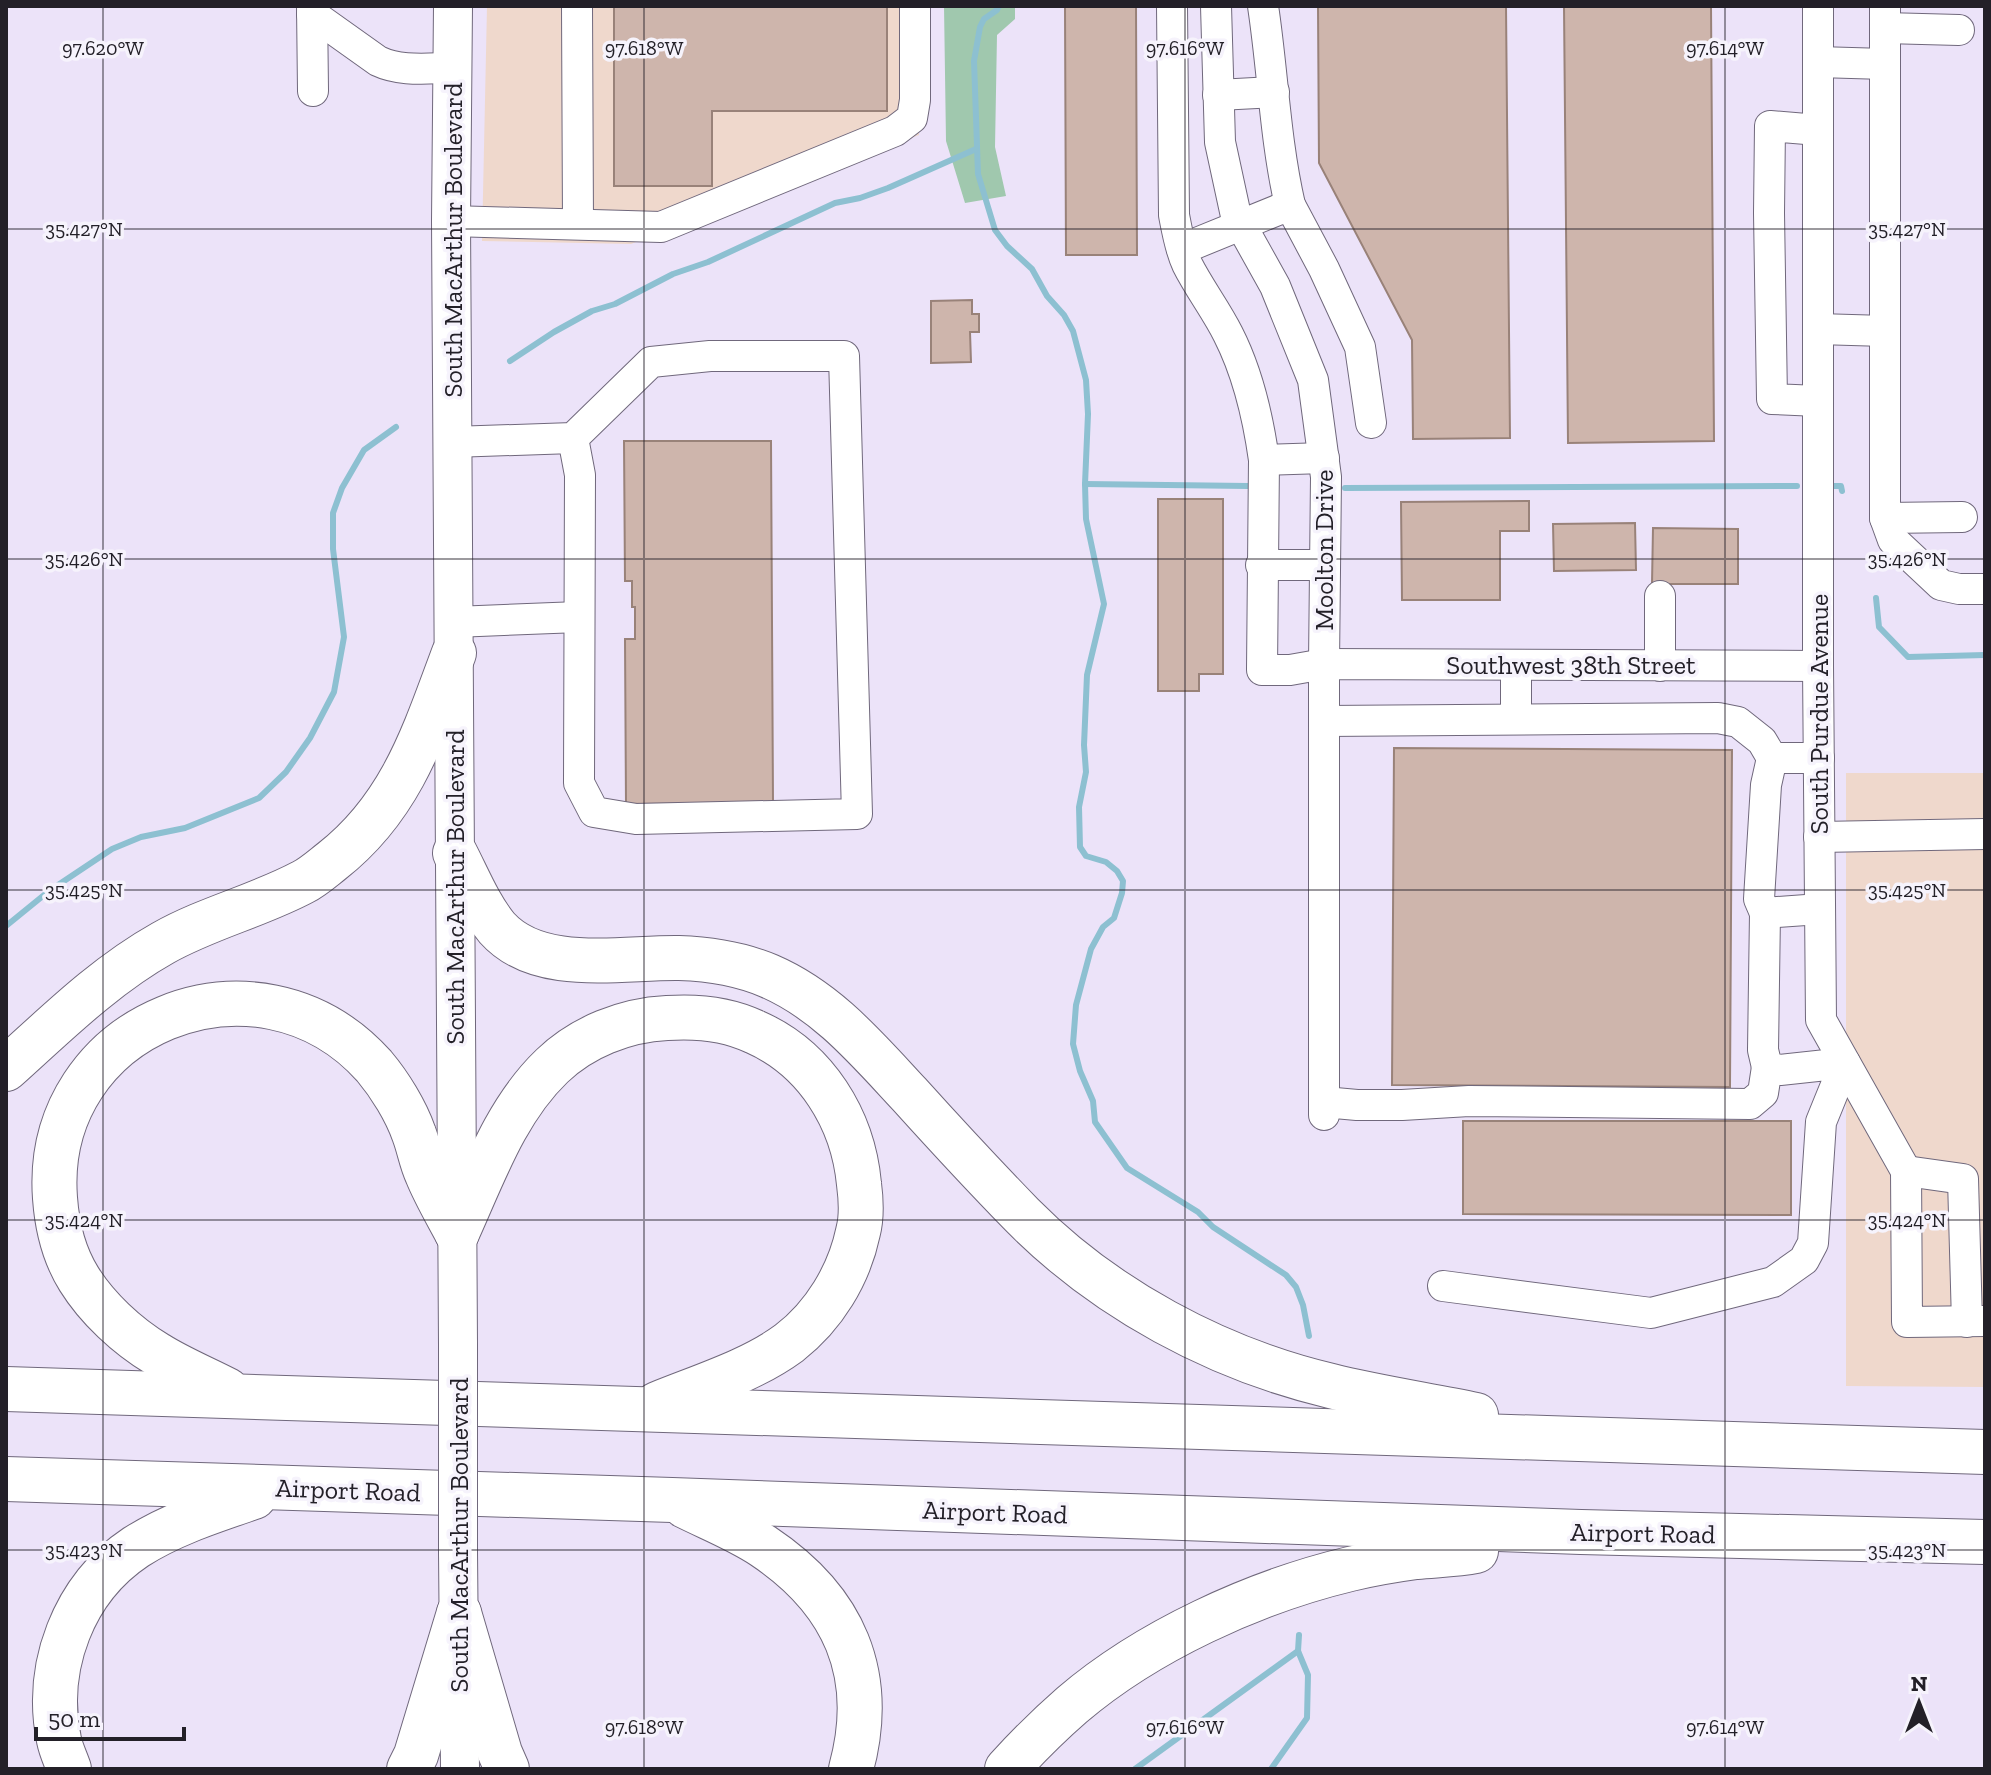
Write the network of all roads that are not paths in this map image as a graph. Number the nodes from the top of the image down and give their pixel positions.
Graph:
1 (453, 6) edge
2 (577, 6) edge
3 (915, 6) edge
4 (1172, 6) edge
5 (1216, 6) edge
6 (1263, 6) edge
7 (1818, 6) edge
8 (312, 10) edge
9 (1885, 17) edge
10 (1959, 30) dead end
11 (1818, 62) junction
12 (1885, 64) junction
13 (454, 68) junction
14 (1174, 83) junction
15 (1218, 88) junction
16 (313, 91) dead end
17 (1274, 92) junction
18 (1818, 130) junction
19 (1290, 205) junction
20 (1769, 213) junction
21 (1818, 217) junction
22 (451, 221) junction
23 (578, 224) junction
24 (1241, 226) junction
25 (1182, 249) junction
26 (1770, 306) junction
27 (1818, 319) junction
28 (1885, 331) junction
29 (1364, 373) junction
30 (1313, 386) junction
31 (1818, 401) junction
32 (1371, 423) dead end
33 (573, 438) junction
34 (452, 442) junction
35 (1324, 458) junction
36 (1264, 460) junction
37 (1962, 517) dead end
38 (1885, 518) junction
39 (1261, 565) junction
40 (1325, 565) junction
41 (1985, 589) edge
42 (1660, 596) dead end
43 (579, 617) junction
44 (454, 638) junction
45 (1324, 664) junction
46 (1516, 665) junction
47 (1660, 666) junction
48 (1719, 666) junction
49 (1818, 666) junction
50 (1718, 718) junction
51 (1516, 719) junction
52 (1324, 721) junction
53 (1772, 758) junction
54 (1819, 758) junction
55 (1985, 834) edge
56 (1819, 837) junction
57 (455, 853) junction
58 (1820, 909) junction
59 (1765, 913) junction
60 (1845, 1063) junction
61 (1767, 1067) junction
62 (6, 1069) edge
63 (1906, 1171) junction
64 (457, 1233) junction
65 (1443, 1286) dead end
66 (1976, 1322) edge
67 (6, 1389) edge
68 (240, 1396) junction
69 (644, 1410) junction
70 (1604, 1440) junction
71 (1985, 1452) edge
72 (6, 1479) edge
73 (279, 1488) junction
74 (672, 1500) junction
75 (1581, 1532) junction
76 (1985, 1542) edge
77 (459, 1613) junction
78 (69, 1769) edge
79 (409, 1769) edge
80 (460, 1769) edge
81 (507, 1769) edge
82 (851, 1769) edge
83 (1007, 1769) edge

1 - 13 main road, South MacArthur Boulevard
2 - 23 street
3 - 23 street
4 - 14 street
5 - 15 street, Moolton Drive
6 - 17 street
7 - 11 street, South Purdue Avenue
8 - 13 street
8 - 16 street
9 - 10 street
9 - 12 street
11 - 12 street
11 - 18 street, South Purdue Avenue
12 - 28 street
13 - 22 main road, South MacArthur Boulevard
14 - 15 street
14 - 25 street
15 - 17 street
15 - 24 street, Moolton Drive
17 - 19 street
18 - 20 street
18 - 21 street, South Purdue Avenue
19 - 24 street
19 - 29 street
20 - 21 street
20 - 26 street
21 - 27 street, South Purdue Avenue
22 - 23 street
22 - 34 main road, South MacArthur Boulevard
24 - 25 street
24 - 30 street, Moolton Drive
25 - 36 street
26 - 27 street
26 - 31 street
27 - 28 street
27 - 31 street, South Purdue Avenue
28 - 38 street
29 - 30 street
29 - 32 street
30 - 35 street, Moolton Drive
31 - 49 street, South Purdue Avenue
33 - 34 street
33 - 43 street
33 - 43 street
34 - 44 main road, South MacArthur Boulevard
35 - 36 street
35 - 40 street, Moolton Drive
36 - 39 street
37 - 38 street
38 - 41 street
39 - 40 street
39 - 45 street, Southwest 38th Street
40 - 45 street, Moolton Drive
42 - 47 street
43 - 44 street
44 - 57 main road, South MacArthur Boulevard
44 - 62 highway
45 - 46 street, Southwest 38th Street
45 - 52 street, Moolton Drive
46 - 47 street, Southwest 38th Street
46 - 51 street
47 - 48 street, Southwest 38th Street
48 - 49 street, Southwest 38th Street
48 - 50 street
49 - 54 street, South Purdue Avenue
50 - 51 street
50 - 53 street
51 - 52 street
52 - 61 street, Moolton Drive
53 - 54 street
53 - 59 street
54 - 56 street, South Purdue Avenue
55 - 56 street
56 - 58 street, South Purdue Avenue
57 - 64 main road, South MacArthur Boulevard
57 - 70 highway
58 - 59 street
58 - 60 street, South Purdue Avenue
59 - 61 street
60 - 61 street
60 - 63 street, South Purdue Avenue
60 - 65 street
63 - 66 street
63 - 66 street, South Purdue Avenue
64 - 68 highway
64 - 69 highway
64 - 77 main road, South MacArthur Boulevard, bridge
67 - 68 highway
68 - 69 highway
69 - 70 highway
70 - 71 highway
72 - 73 highway, Airport Road
73 - 74 highway, Airport Road
73 - 78 highway
74 - 75 highway, Airport Road
74 - 82 highway
75 - 76 highway, Airport Road
75 - 83 highway
77 - 79 highway
77 - 80 main road, South MacArthur Boulevard
77 - 81 highway

